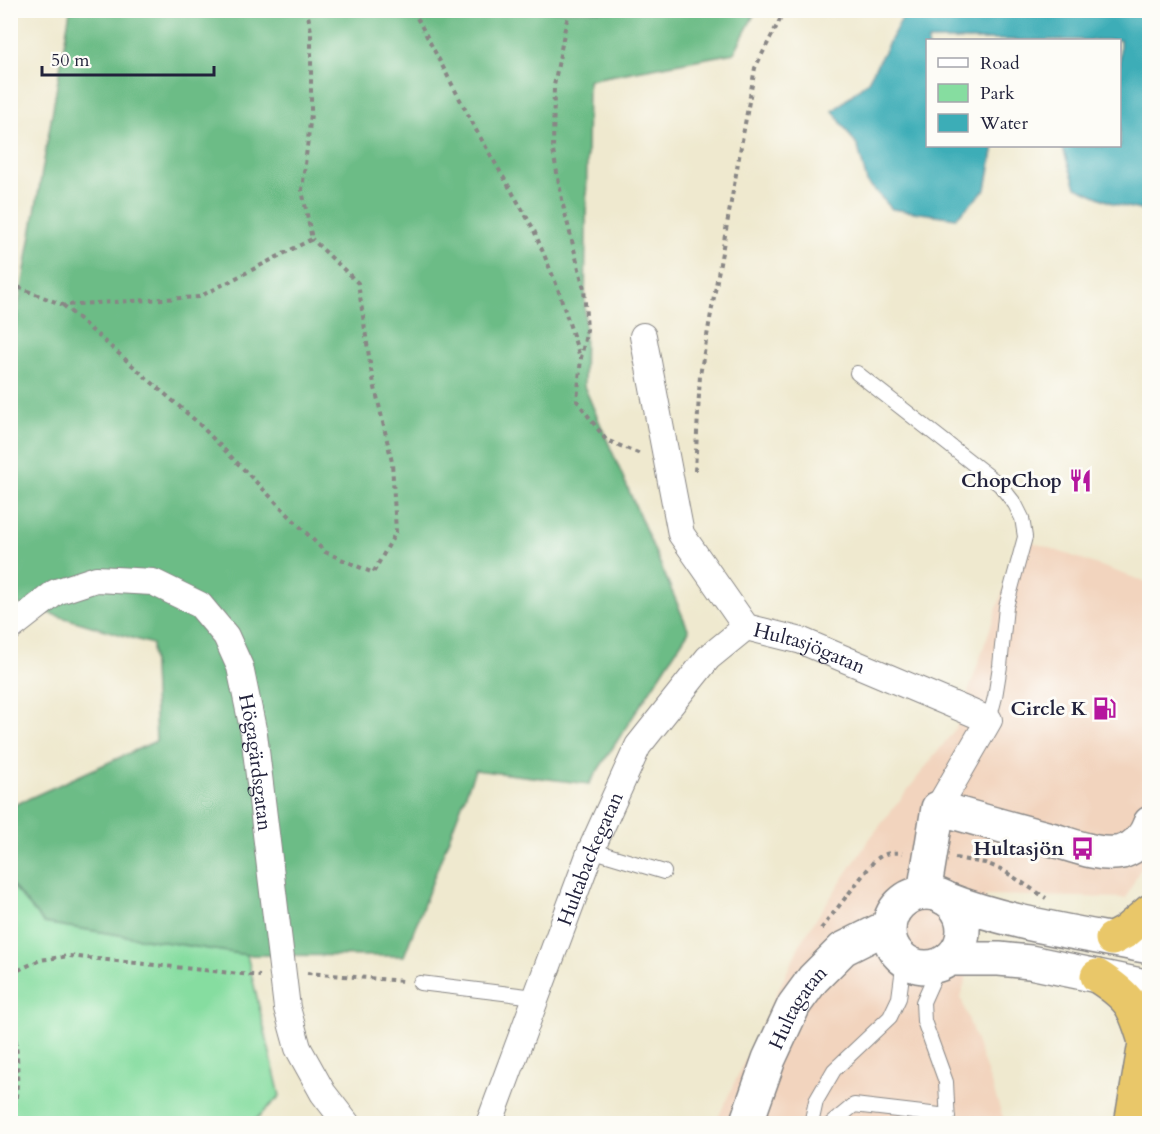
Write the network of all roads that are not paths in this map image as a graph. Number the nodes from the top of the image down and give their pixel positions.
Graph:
1 (643, 336) dead end
2 (857, 373) dead end
3 (746, 627) junction
4 (10, 628) edge
5 (989, 720) junction
6 (938, 808) junction
7 (1149, 823) edge
8 (591, 850) junction
9 (664, 872) dead end
10 (934, 896) junction
11 (1149, 911) edge
12 (890, 926) junction
13 (1112, 939) junction
14 (1149, 947) edge
15 (904, 960) junction
16 (945, 962) junction
17 (1097, 976) junction
18 (420, 983) road end
19 (1149, 987) edge
20 (535, 997) junction
21 (1147, 1028) edge
22 (948, 1120) edge
23 (347, 1124) edge
24 (489, 1124) edge
25 (746, 1124) edge
26 (811, 1124) edge
27 (831, 1124) edge
28 (1131, 1124) edge

1 - 3 street, Hultasjögatan
2 - 5 lane
3 - 5 street, Hultasjögatan
3 - 8 street, Hultabackegatan
4 - 23 street, Högagärdsgatan
5 - 6 street
6 - 7 street
6 - 10 street
8 - 9 lane
8 - 20 street, Hultabackegatan
10 - 12 street
10 - 13 street
10 - 16 street
11 - 13 highway
12 - 15 street
12 - 25 street, Hultagatan
13 - 14 street
15 - 16 street
15 - 26 lane
16 - 17 street
16 - 22 lane
17 - 19 street
17 - 21 highway
18 - 20 lane
20 - 24 street, Hultabackegatan
21 - 28 highway
22 - 27 lane

